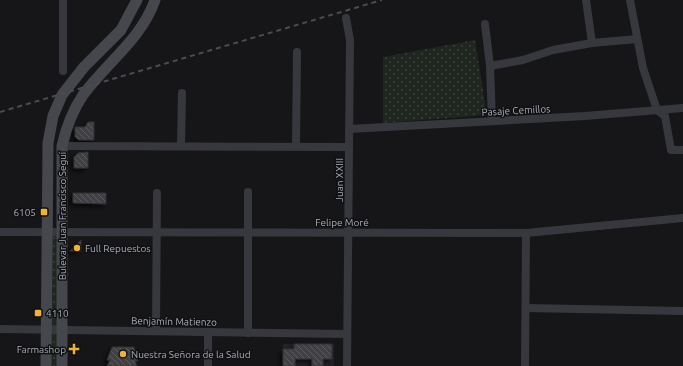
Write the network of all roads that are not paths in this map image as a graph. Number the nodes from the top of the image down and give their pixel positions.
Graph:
1 (64, 0) edge
2 (137, 0) edge
3 (155, 0) edge
4 (586, 0) edge
5 (630, 0) edge
6 (346, 18) dead end
7 (485, 24) dead end
8 (637, 39) junction
9 (592, 43) junction
10 (298, 52) dead end
11 (490, 66) junction
12 (63, 71) dead end
13 (182, 94) dead end
14 (683, 108) edge
15 (657, 110) junction
16 (492, 121) junction
17 (349, 129) junction
18 (181, 145) junction
19 (62, 146) junction
20 (296, 146) junction
21 (349, 147) junction
22 (683, 150) edge
23 (248, 192) dead end
24 (157, 193) dead end
25 (683, 218) edge
26 (0, 232) edge
27 (47, 232) junction
28 (62, 232) junction
29 (156, 232) junction
30 (248, 232) junction
31 (348, 232) junction
32 (526, 233) junction
33 (526, 308) junction
34 (683, 311) edge
35 (0, 329) edge
36 (46, 329) junction
37 (62, 329) junction
38 (156, 331) junction
39 (208, 332) junction
40 (248, 333) junction
41 (348, 334) junction
42 (46, 366) edge
43 (62, 366) edge
44 (208, 366) edge
45 (347, 366) edge
46 (525, 366) edge

1 - 12 street
2 - 27 main road, Bulevar Juan Francisco Seguí
3 - 19 main road, Bulevar Juan Francisco Seguí
4 - 9 street
5 - 8 street
6 - 17 street, Juan XXIII
7 - 11 street
8 - 9 street
8 - 15 street
9 - 11 street
10 - 20 street
11 - 16 street
13 - 18 street
14 - 15 street, Pasaje Cemillos
15 - 16 street, Pasaje Cemillos
15 - 22 street
16 - 17 street, Pasaje Cemillos
17 - 21 street, Juan XXIII
18 - 19 street
18 - 20 street
19 - 28 main road, Bulevar Juan Francisco Seguí
20 - 21 street
21 - 31 street, Juan XXIII
23 - 30 street
24 - 29 street
25 - 32 street, Felipe Moré
26 - 27 street, Felipe Moré
27 - 28 street, Felipe Moré
27 - 36 main road, Bulevar Juan Francisco Seguí
28 - 29 street, Felipe Moré
28 - 37 main road, Bulevar Juan Francisco Seguí
29 - 30 street, Felipe Moré
29 - 38 street
30 - 31 street, Felipe Moré
30 - 40 street
31 - 32 street, Felipe Moré
31 - 41 street, Juan XXIII
32 - 33 street
33 - 34 street
33 - 46 street
35 - 36 street, Benjamín Matienzo
36 - 37 street, Benjamín Matienzo
36 - 42 main road, Bulevar Juan Francisco Seguí
37 - 38 street, Benjamín Matienzo
37 - 43 main road, Bulevar Juan Francisco Seguí
38 - 39 street, Benjamín Matienzo
39 - 40 street, Benjamín Matienzo
39 - 44 street
40 - 41 street, Benjamín Matienzo
41 - 45 street, Juan XXIII

